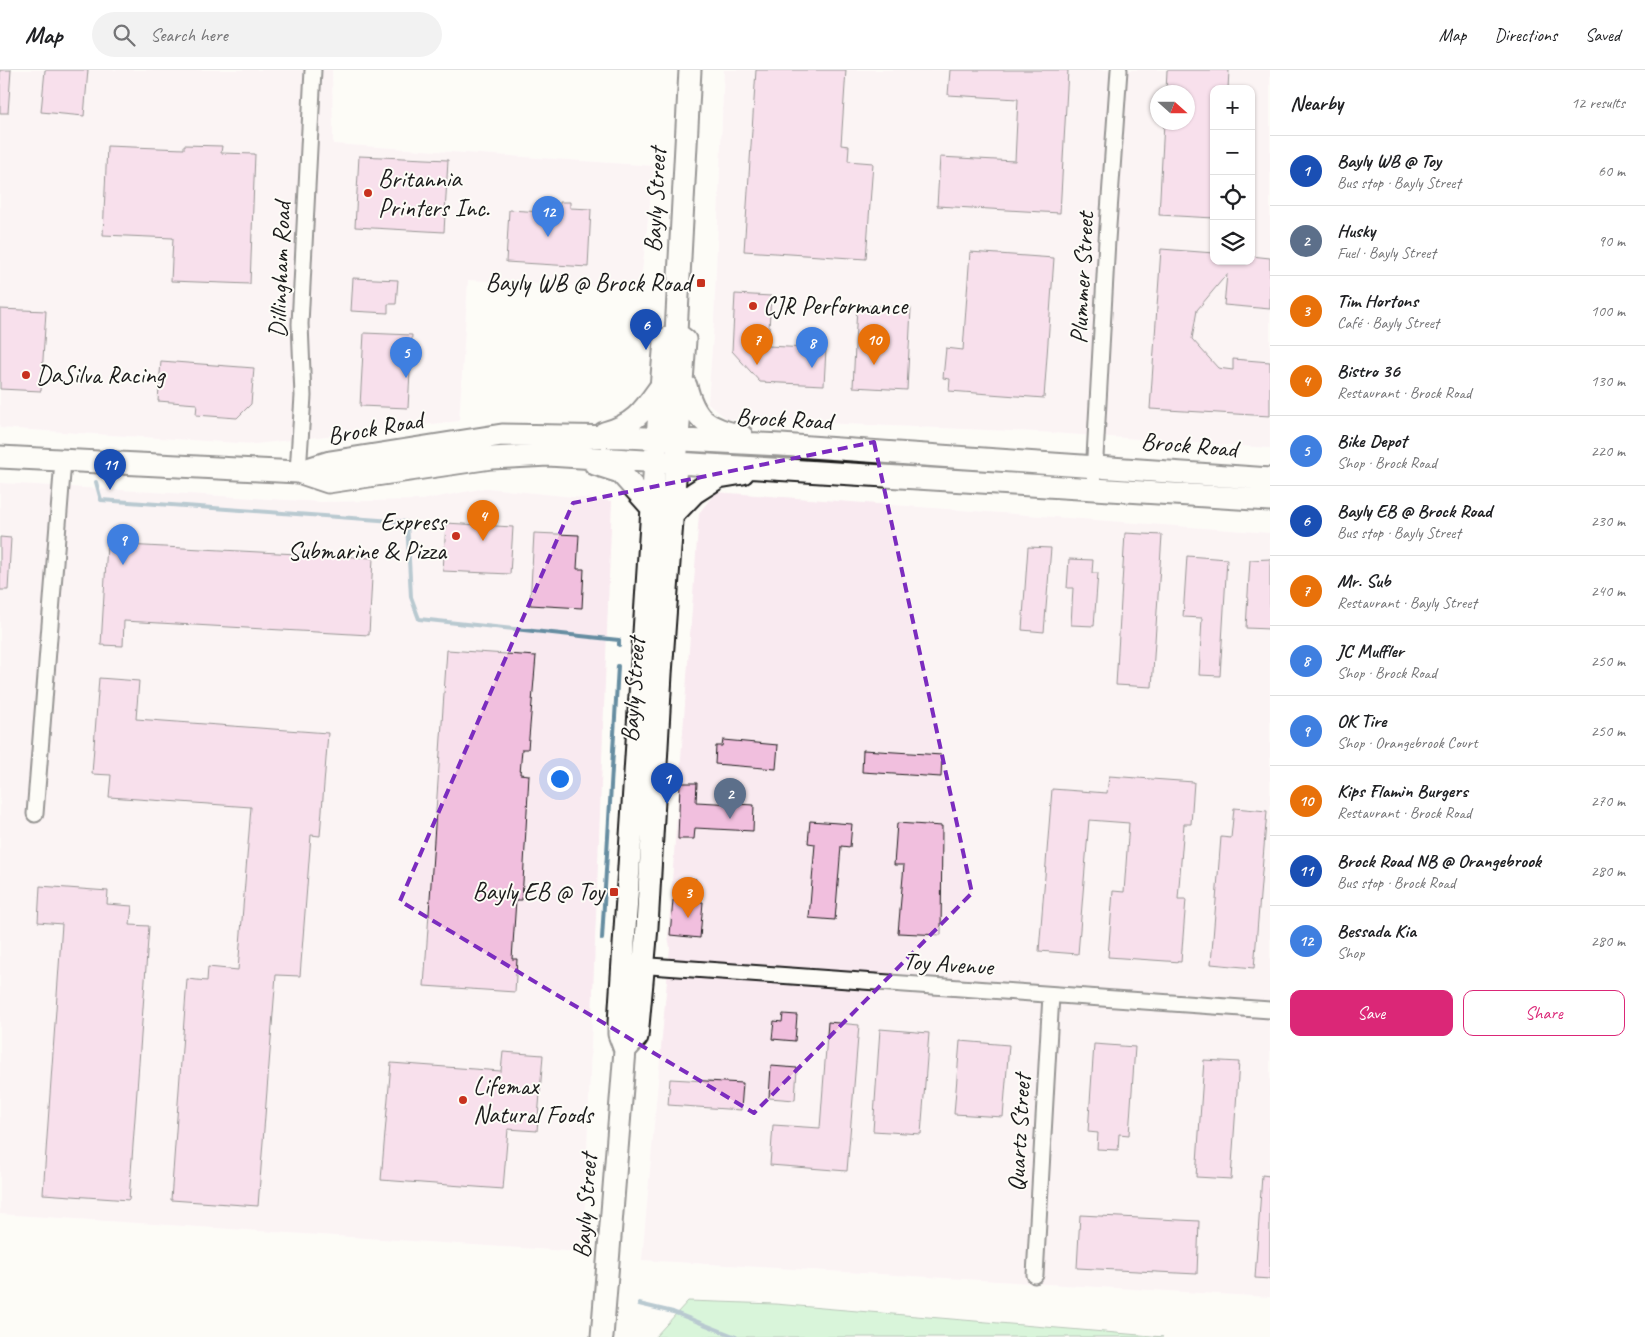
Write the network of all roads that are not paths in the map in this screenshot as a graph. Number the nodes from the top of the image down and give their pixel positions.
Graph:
1 (313, 70) edge
2 (690, 70) edge
3 (1119, 70) edge
4 (676, 333) junction
5 (684, 375) junction
6 (662, 385) junction
7 (592, 436) junction
8 (657, 439) junction
9 (678, 440) junction
10 (781, 445) junction
11 (548, 455) junction
12 (0, 457) edge
13 (63, 461) junction
14 (665, 462) junction
15 (1095, 466) junction
16 (775, 468) junction
17 (298, 472) junction
18 (1270, 479) edge
19 (1094, 489) junction
20 (1270, 500) edge
21 (652, 508) junction
22 (671, 517) junction
23 (35, 814) dead end
24 (634, 965) junction
25 (1051, 995) junction
26 (1270, 1010) edge
27 (1035, 1275) dead end
28 (602, 1337) edge

1 - 17 street, Dillingham Road
2 - 4 main road, Bayly Street
3 - 15 street, Plummer Street
4 - 5 main road, Bayly Street
4 - 6 main road, Bayly Street
5 - 9 main road, Bayly Street
5 - 10 main road
6 - 7 main road
6 - 8 main road, Bayly Street
7 - 8 main road, Brock Road
7 - 17 main road, Brock Road
8 - 9 main road, Brock Road
8 - 14 main road, Bayly Street
9 - 10 main road, Brock Road
9 - 14 main road, Bayly Street
10 - 15 main road, Brock Road
11 - 14 main road, Brock Road
11 - 17 main road, Brock Road
11 - 21 main road
12 - 13 main road, Brock Road
13 - 17 main road, Brock Road
13 - 23 street
14 - 16 main road, Brock Road
14 - 21 main road, Bayly Street
14 - 22 main road, Bayly Street
15 - 18 main road, Brock Road
15 - 19 street, Plummer Street
16 - 19 main road, Brock Road
16 - 22 main road
19 - 20 main road, Brock Road
21 - 24 main road, Bayly Street
22 - 24 main road, Bayly Street
24 - 25 street, Toy Avenue
24 - 28 main road, Bayly Street
25 - 26 street, Toy Avenue
25 - 27 street, Quartz Street

